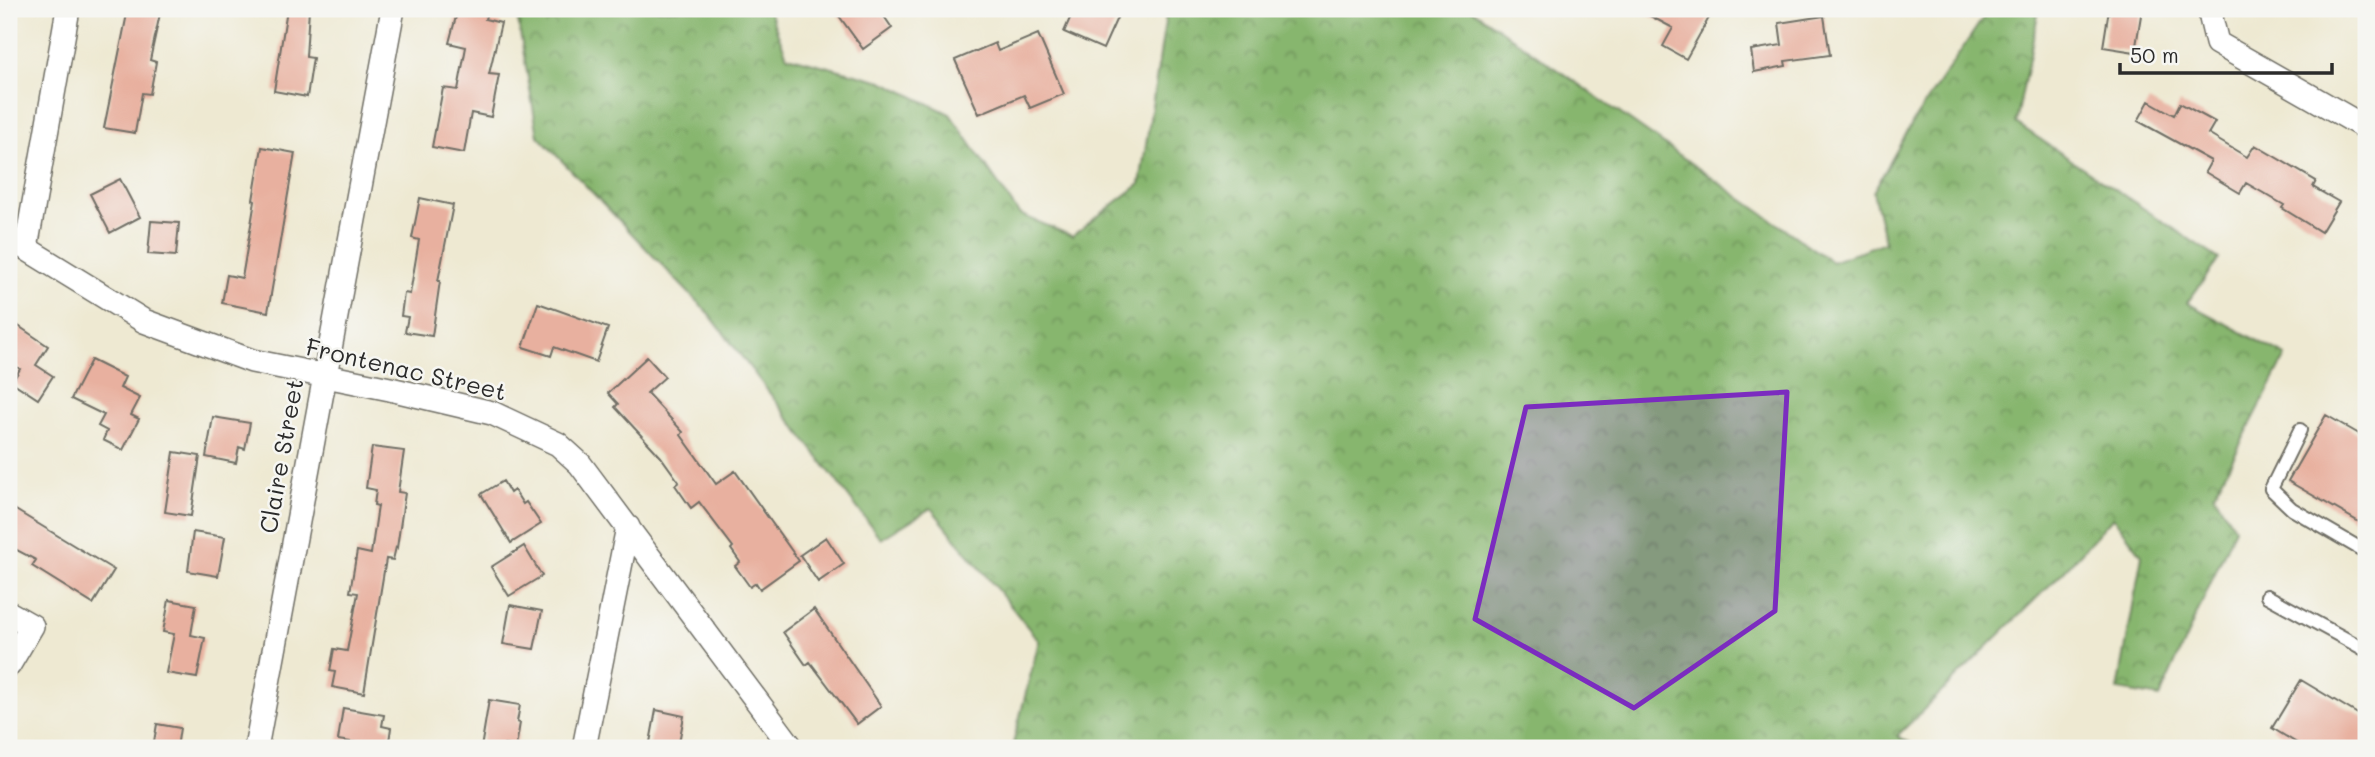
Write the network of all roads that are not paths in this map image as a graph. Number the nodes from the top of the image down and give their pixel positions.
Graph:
1 (68, 9) edge
2 (393, 9) edge
3 (2213, 9) edge
4 (2366, 128) edge
5 (17, 243) edge
6 (324, 376) junction
7 (2300, 430) dead end
8 (628, 527) junction
9 (2366, 552) edge
10 (2267, 596) dead end
11 (9, 613) edge
12 (2366, 650) edge
13 (9, 665) edge
14 (256, 748) edge
15 (584, 748) edge
16 (792, 748) edge

1 - 5 street
2 - 6 street, Claire Street
3 - 4 street
5 - 6 street, Frontenac Street
6 - 8 street, Frontenac Street
6 - 14 street, Claire Street
7 - 9 lane
8 - 15 street
8 - 16 street, Frontenac Street
10 - 12 lane
11 - 13 street

